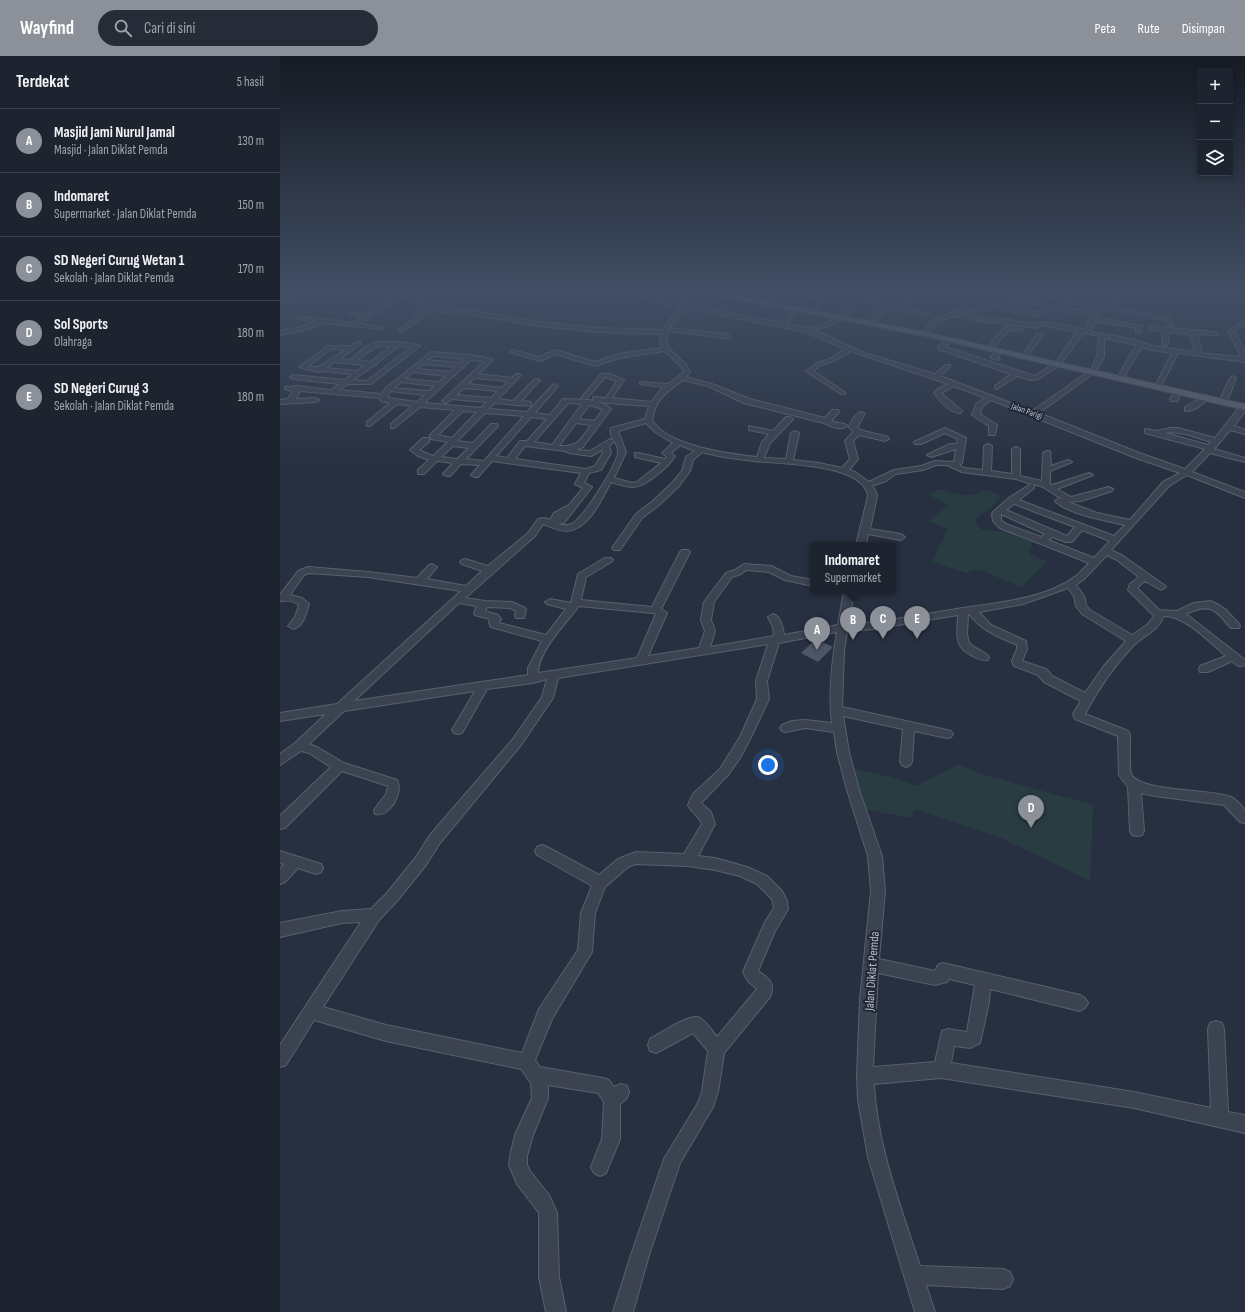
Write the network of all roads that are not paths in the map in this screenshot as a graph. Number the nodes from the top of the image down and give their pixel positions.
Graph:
1 (1176, 351) edge
2 (324, 352) edge
3 (346, 352) edge
4 (365, 352) edge
5 (388, 352) edge
6 (410, 352) edge
7 (513, 352) dead end
8 (647, 352) edge
9 (668, 352) edge
10 (846, 352) edge
11 (858, 352) edge
12 (951, 352) edge
13 (978, 352) edge
14 (999, 352) edge
15 (1007, 352) edge
16 (1028, 352) edge
17 (1066, 352) edge
18 (1101, 352) edge
19 (1136, 352) edge
20 (1181, 352) edge
21 (1199, 354) joint
22 (1025, 356) junction
23 (471, 357) junction
24 (968, 357) junction
25 (998, 359) dead end
26 (333, 360) junction
27 (1243, 360) edge
28 (351, 362) junction
29 (422, 362) junction
30 (957, 363) dead end
31 (372, 364) junction
32 (1059, 364) junction
33 (394, 365) junction
34 (461, 366) junction
35 (948, 366) dead end
36 (320, 369) junction
37 (412, 370) junction
38 (1093, 371) junction
39 (502, 372) dead end
40 (359, 373) junction
41 (451, 374) junction
42 (1016, 374) junction
43 (474, 376) junction
44 (293, 377) dead end
45 (935, 377) junction
46 (306, 378) junction
47 (494, 378) junction
48 (682, 378) junction
49 (1122, 378) junction
50 (1233, 378) dead end
51 (400, 380) junction
52 (537, 380) dead end
53 (347, 382) junction
54 (642, 383) dead end
55 (440, 384) junction
56 (952, 384) junction
57 (463, 386) junction
58 (555, 386) dead end
59 (668, 386) junction
60 (1158, 386) junction
61 (997, 387) dead end
62 (287, 388) dead end
63 (298, 388) junction
64 (320, 390) junction
65 (504, 390) junction
66 (334, 391) junction
67 (1183, 392) junction
68 (386, 393) junction
69 (429, 393) junction
70 (843, 393) dead end
71 (554, 396) junction
72 (1206, 397) junction
73 (989, 398) junction
74 (1174, 399) dead end
75 (493, 400) junction
76 (586, 400) junction
77 (607, 400) junction
78 (291, 401) junction
79 (280, 402) edge
80 (395, 402) junction
81 (1223, 402) junction
82 (516, 403) junction
83 (418, 404) junction
84 (528, 404) dead end
85 (652, 404) junction
86 (1244, 407) edge
87 (461, 408) junction
88 (1188, 409) dead end
89 (483, 410) junction
90 (1022, 410) junction
91 (958, 411) dead end
92 (835, 412) dead end
93 (861, 414) dead end
94 (1015, 414) dead end
95 (1033, 414) junction
96 (528, 416) junction
97 (553, 417) junction
98 (789, 419) dead end
99 (573, 420) junction
100 (648, 420) junction
101 (827, 421) junction
102 (596, 423) junction
103 (370, 424) dead end
104 (487, 425) junction
105 (394, 426) dead end
106 (844, 426) dead end
107 (1229, 427) junction
108 (752, 428) dead end
109 (1148, 431) dead end
110 (856, 432) junction
111 (992, 432) dead end
112 (1245, 432) edge
113 (774, 433) junction
114 (795, 433) dead end
115 (1158, 434) junction
116 (885, 439) dead end
117 (426, 440) dead end
118 (452, 441) junction
119 (1217, 441) junction
120 (506, 442) junction
121 (678, 442) junction
122 (918, 442) dead end
123 (526, 444) junction
124 (475, 446) junction
125 (988, 446) dead end
126 (961, 447) junction
127 (567, 448) junction
128 (702, 449) junction
129 (1016, 449) dead end
130 (1209, 449) junction
131 (1047, 453) dead end
132 (543, 454) junction
133 (591, 454) junction
134 (606, 455) junction
135 (638, 455) dead end
136 (931, 455) dead end
137 (434, 458) junction
138 (760, 459) junction
139 (1245, 460) edge
140 (460, 461) junction
141 (488, 461) junction
142 (508, 461) junction
143 (667, 462) junction
144 (789, 462) junction
145 (1068, 462) dead end
146 (954, 465) junction
147 (586, 470) junction
148 (844, 470) junction
149 (1046, 470) junction
150 (421, 472) dead end
151 (1187, 472) junction
152 (987, 473) junction
153 (447, 474) dead end
154 (475, 475) dead end
155 (1016, 476) junction
156 (1089, 476) dead end
157 (609, 479) junction
158 (1007, 480) dead end
159 (868, 485) junction
160 (1031, 486) junction
161 (1048, 486) junction
162 (1109, 489) dead end
163 (1245, 495) edge
164 (1012, 500) junction
165 (572, 507) dead end
166 (1000, 511) junction
167 (1131, 523) junction
168 (1080, 527) junction
169 (864, 531) junction
170 (1051, 533) junction
171 (901, 537) dead end
172 (1115, 540) junction
173 (1042, 541) junction
174 (862, 542) edge
175 (617, 548) dead end
176 (1105, 551) junction
177 (685, 552) dead end
178 (608, 560) dead end
179 (465, 562) dead end
180 (1096, 562) junction
181 (432, 567) dead end
182 (489, 570) junction
183 (1145, 577) junction
184 (420, 581) junction
185 (810, 582) edge
186 (1070, 584) junction
187 (1162, 587) dead end
188 (468, 589) junction
189 (848, 594) edge
190 (282, 598) edge
191 (458, 600) junction
192 (550, 602) dead end
193 (485, 604) junction
194 (574, 605) junction
195 (655, 610) junction
196 (968, 610) junction
197 (1158, 613) junction
198 (1179, 614) junction
199 (520, 616) dead end
200 (773, 618) dead end
201 (293, 626) dead end
202 (1235, 626) dead end
203 (842, 628) junction
204 (548, 639) junction
205 (777, 639) junction
206 (1132, 640) junction
207 (703, 651) junction
208 (984, 656) dead end
209 (641, 661) junction
210 (1204, 669) dead end
211 (552, 676) junction
212 (533, 679) junction
213 (483, 686) junction
214 (1087, 698) junction
215 (340, 708) junction
216 (836, 710) junction
217 (280, 717) edge
218 (909, 726) junction
219 (786, 728) dead end
220 (838, 728) junction
221 (458, 730) dead end
222 (947, 734) dead end
223 (300, 746) junction
224 (280, 760) edge
225 (906, 762) dead end
226 (340, 766) junction
227 (1134, 786) junction
228 (380, 810) dead end
229 (1245, 818) edge
230 (280, 824) edge
231 (1137, 831) dead end
232 (542, 851) dead end
233 (280, 857) edge
234 (688, 860) junction
235 (295, 862) junction
236 (316, 868) dead end
237 (280, 878) edge
238 (600, 883) junction
239 (374, 915) junction
240 (280, 930) edge
241 (871, 964) junction
242 (983, 980) junction
243 (1080, 1003) dead end
244 (312, 1012) junction
245 (1216, 1029) dead end
246 (656, 1045) dead end
247 (718, 1049) junction
248 (280, 1059) edge
249 (531, 1068) junction
250 (941, 1070) junction
251 (865, 1076) junction
252 (1220, 1118) junction
253 (1245, 1124) edge
254 (600, 1167) dead end
255 (914, 1275) junction
256 (1003, 1279) dead end
257 (556, 1312) edge
258 (623, 1312) edge
259 (925, 1312) edge

1 - 60 street
2 - 36 street
3 - 26 street
4 - 28 street
5 - 31 street
6 - 33 street
7 - 8 street
9 - 48 street
10 - 70 street
11 - 45 street, Jalan Parigi
12 - 24 street
13 - 24 street
14 - 25 street
15 - 22 main road
16 - 22 street
17 - 32 street
18 - 38 street
19 - 49 street
20 - 21 street
21 - 27 street
22 - 32 main road
23 - 29 street
23 - 34 street
23 - 43 street
24 - 30 street
24 - 42 street
26 - 28 street
26 - 36 street
28 - 31 street
29 - 34 street
29 - 37 street
31 - 33 street
31 - 40 street
32 - 38 main road
32 - 42 street
33 - 53 street
34 - 41 street
35 - 45 street
36 - 40 street
36 - 46 street
37 - 41 street
37 - 51 street
38 - 49 main road
38 - 95 street
39 - 47 street
40 - 53 street
41 - 55 street
42 - 61 street
43 - 47 street
43 - 57 street
44 - 46 street
45 - 56 street, Jalan Parigi
46 - 53 street
47 - 65 street
48 - 59 street
48 - 101 street
49 - 60 main road
50 - 81 street
51 - 55 street
51 - 68 street
52 - 82 street
53 - 66 street
54 - 59 street
55 - 69 street
56 - 73 street, Jalan Parigi
56 - 91 street
57 - 65 street
57 - 75 street
58 - 71 street
59 - 85 street
60 - 67 main road
62 - 63 street
63 - 64 street
63 - 78 street
64 - 66 street
64 - 78 street
65 - 75 street
66 - 68 street
67 - 72 main road
67 - 74 street
68 - 69 street
68 - 80 street
69 - 83 street
71 - 76 street
71 - 96 street
72 - 81 main road
72 - 88 street
73 - 90 street, Jalan Parigi
73 - 111 street
75 - 82 street
75 - 89 street
76 - 77 street
76 - 77 street
76 - 97 street
76 - 99 street
76 - 102 street
77 - 85 street
78 - 79 street
80 - 83 street
80 - 103 street
81 - 86 main road
82 - 84 street
83 - 87 street
83 - 105 street
85 - 100 street
86 - 107 street
87 - 89 street
87 - 118 street
89 - 96 street
89 - 104 street
90 - 94 street
90 - 95 street, Jalan Parigi
92 - 101 street
93 - 110 street
95 - 151 street, Jalan Parigi
96 - 97 street
96 - 120 street
97 - 123 street
98 - 113 street
99 - 102 street
99 - 132 street
100 - 121 street
100 - 157 street
101 - 106 street
102 - 127 street
104 - 118 street
104 - 124 street
107 - 112 street
107 - 119 street
108 - 113 street
109 - 115 street
110 - 116 street
110 - 148 street
113 - 138 street
114 - 144 street
115 - 119 street
115 - 130 street
117 - 137 street
118 - 124 street
118 - 137 street
119 - 130 street
120 - 123 street
120 - 141 street
121 - 128 street
121 - 143 street
122 - 126 street
123 - 132 street
123 - 142 street
124 - 140 street
125 - 152 street
126 - 136 street
126 - 146 street
127 - 132 street
127 - 133 street
128 - 138 street
128 - 175 street
129 - 155 street
130 - 139 street
130 - 151 street
131 - 149 street
132 - 142 street
132 - 147 street
133 - 134 street
133 - 134 street
134 - 147 street
135 - 143 street
137 - 140 street
137 - 150 street
138 - 144 street
140 - 141 street
140 - 153 street
141 - 142 street
141 - 154 street
143 - 157 street
144 - 148 street
145 - 149 street
146 - 152 street
146 - 159 street
147 - 165 street
148 - 159 street
149 - 161 street
151 - 163 street, Jalan Parigi
151 - 167 street
152 - 155 street
155 - 161 street
156 - 161 street
157 - 182 street
158 - 160 street
159 - 169 street
160 - 164 street
160 - 167 street
161 - 162 street
164 - 166 street
164 - 168 street
166 - 170 street
166 - 173 street
167 - 172 street
168 - 170 street
168 - 172 street
169 - 171 street
169 - 174 street
170 - 173 street
172 - 176 street
173 - 180 street
176 - 180 street
176 - 183 street
177 - 195 street
178 - 194 street
179 - 182 street
180 - 186 street
181 - 184 street
182 - 188 street
183 - 187 street
183 - 197 street
184 - 188 street
184 - 190 street
185 - 207 street
186 - 196 street
186 - 206 street
188 - 191 street
189 - 203 street, Jalan Diklat Pemda
190 - 201 street
191 - 193 street
191 - 215 street
192 - 194 street
193 - 199 street
193 - 204 street
194 - 195 street
194 - 204 street
195 - 209 street
196 - 203 street
196 - 208 street
196 - 214 street
197 - 198 street
197 - 206 street
198 - 202 street
198 - 210 street
200 - 205 street
203 - 205 street
203 - 216 street, Jalan Diklat Pemda
204 - 212 street
205 - 207 street
205 - 234 street
206 - 214 street
207 - 209 street
209 - 211 street
211 - 212 street
211 - 239 street
212 - 213 street
213 - 215 street
213 - 221 street
214 - 227 street
215 - 217 street
215 - 223 street
216 - 218 street
216 - 220 street, Jalan Diklat Pemda
218 - 222 street
218 - 225 street
219 - 220 street
220 - 241 street, Jalan Diklat Pemda
223 - 224 street
223 - 226 street
226 - 228 street
226 - 230 street
227 - 229 street
227 - 231 street
232 - 238 street
233 - 235 street
234 - 238 street
234 - 247 street
235 - 236 street
235 - 237 street
238 - 249 street
239 - 240 street
239 - 244 street
241 - 242 street
241 - 251 street, Jalan Diklat Pemda
242 - 243 street
242 - 250 street
244 - 248 street
244 - 249 street
245 - 252 street
246 - 247 street
247 - 258 street
249 - 254 street
249 - 257 street
250 - 251 street
250 - 252 street
251 - 255 street, Jalan Diklat Pemda
252 - 253 street
255 - 256 street
255 - 259 street, Jalan Diklat Pemda

